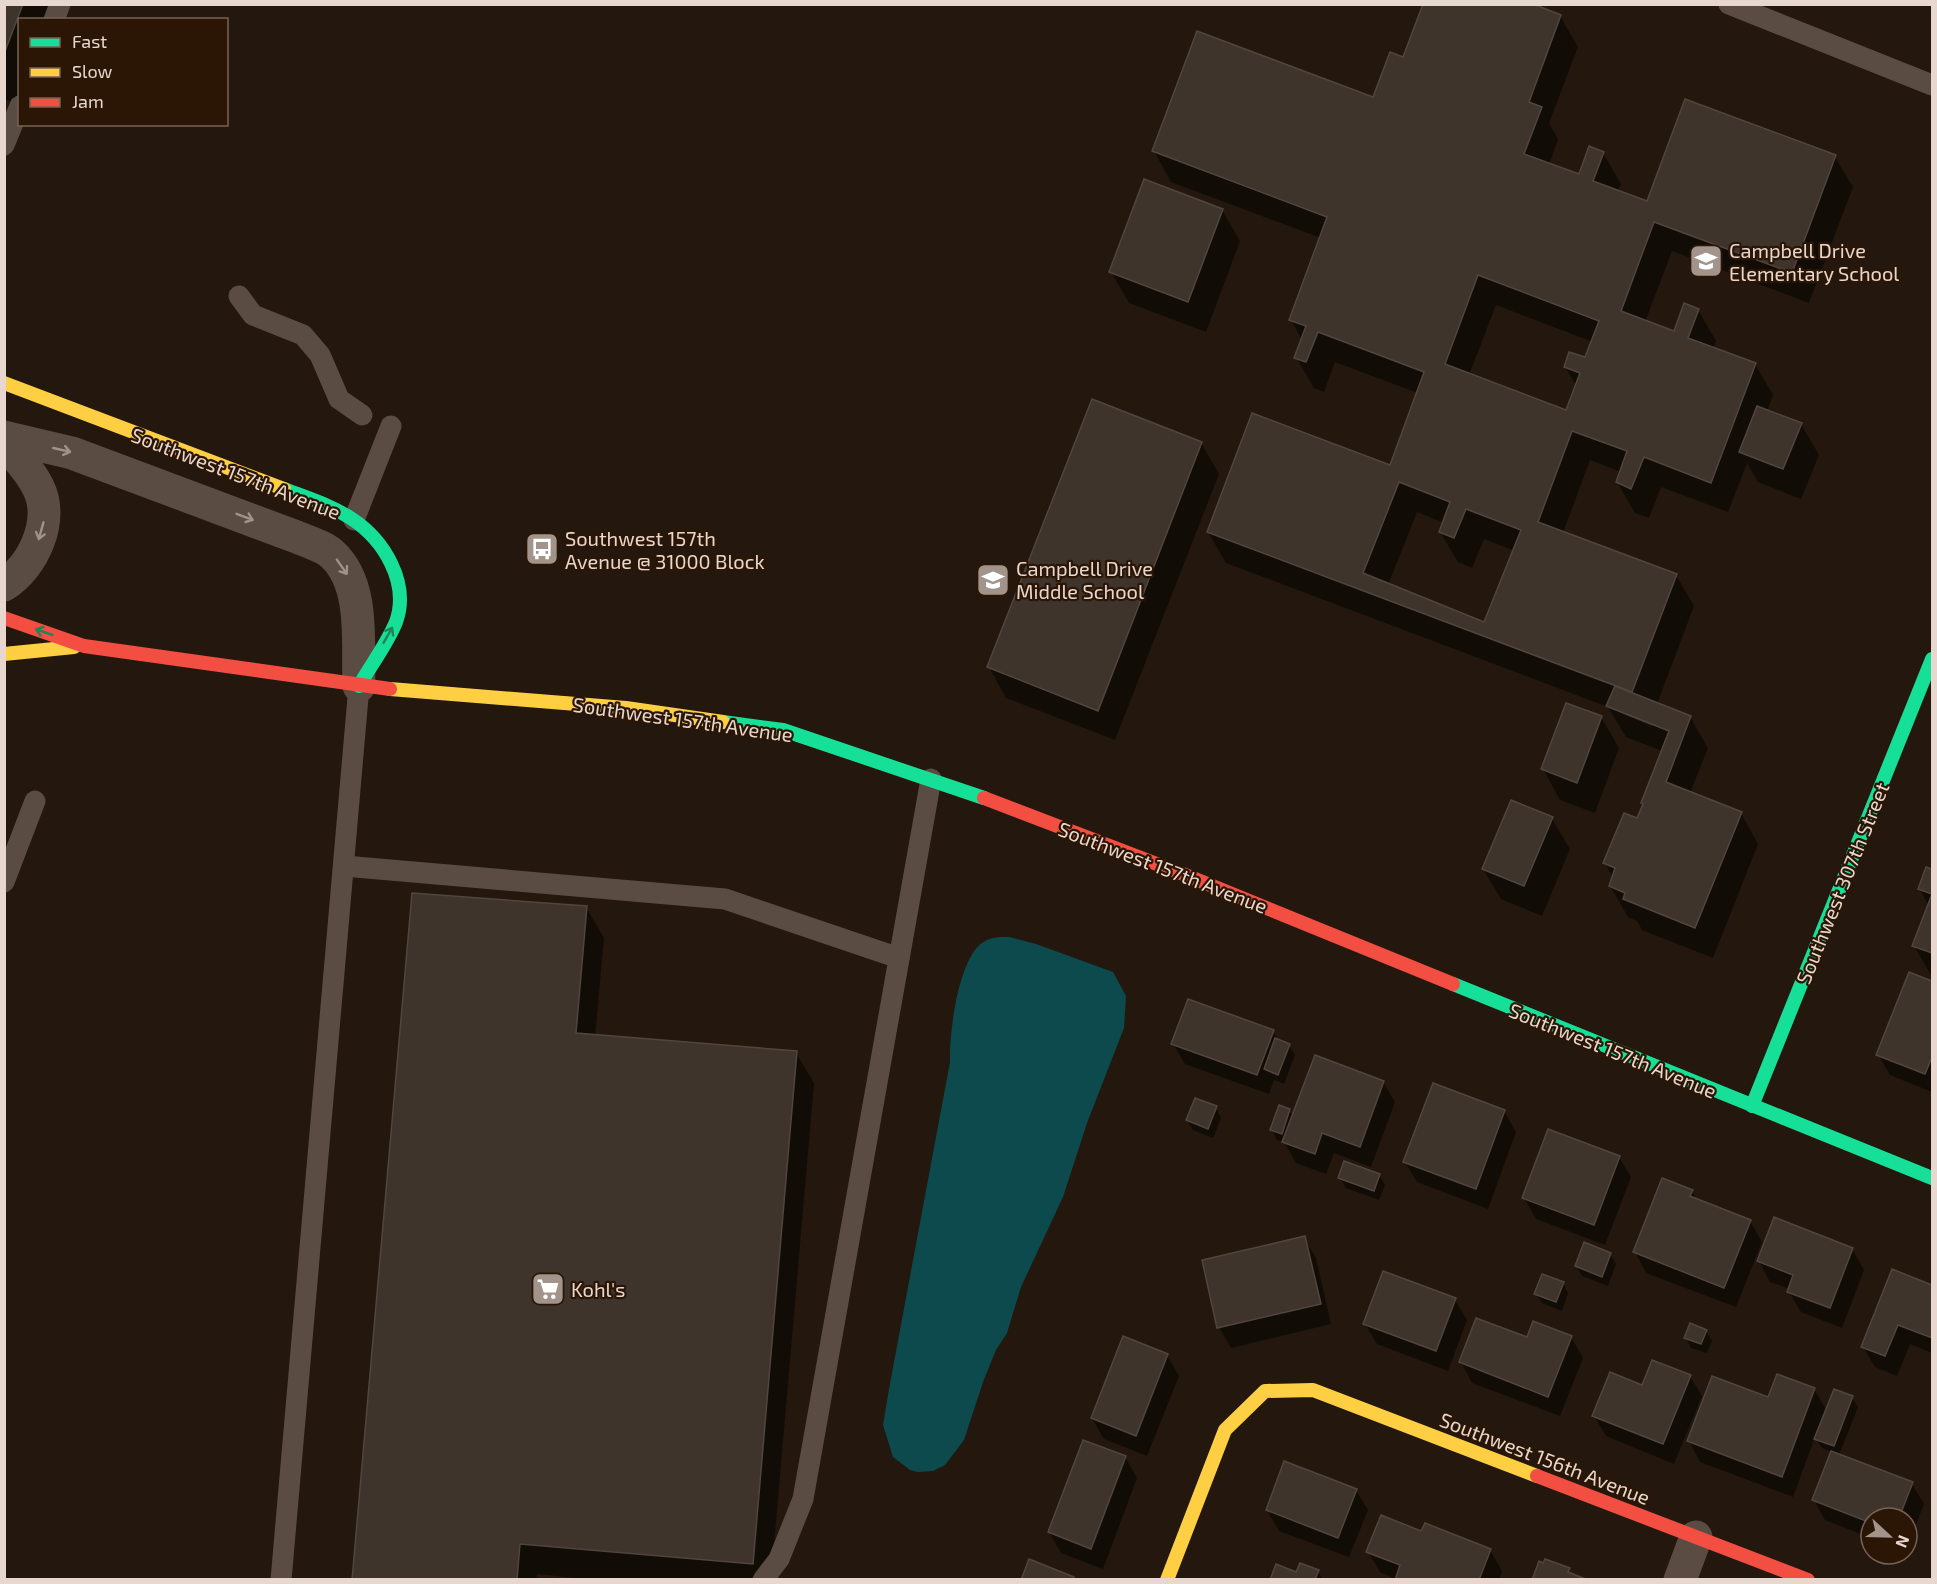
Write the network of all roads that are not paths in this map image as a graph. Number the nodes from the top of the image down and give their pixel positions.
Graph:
1 (1729, 4) edge
2 (1932, 85) edge
3 (18, 111) edge
4 (4, 145) edge
5 (239, 296) dead end
6 (4, 383) edge
7 (362, 415) dead end
8 (391, 426) dead end
9 (4, 437) edge
10 (4, 443) edge
11 (354, 520) junction
12 (4, 585) edge
13 (4, 618) edge
14 (84, 646) junction
15 (4, 654) edge
16 (1932, 659) edge
17 (359, 686) junction
18 (931, 779) junction
19 (35, 801) dead end
20 (344, 866) junction
21 (4, 882) edge
22 (899, 958) junction
23 (1752, 1106) junction
24 (1932, 1178) edge
25 (1696, 1537) junction
26 (281, 1580) edge
27 (763, 1580) edge
28 (1167, 1580) edge
29 (1680, 1580) edge
30 (1808, 1580) edge

1 - 2 lane
3 - 4 lane
5 - 7 lane
6 - 11 street, Southwest 157th Avenue
8 - 11 lane
9 -> 17 street, Southwest 157th Avenue
10 -> 12 street
17 -> 11 street, Southwest 157th Avenue
14 -> 13 street, Southwest 157th Avenue
14 - 15 street, Southwest 157th Avenue
14 - 17 street, Southwest 157th Avenue
16 - 23 street, Southwest 307th Street
17 - 18 street, Southwest 157th Avenue
17 - 20 lane
18 - 22 lane
18 - 23 street, Southwest 157th Avenue
19 - 21 lane
20 - 22 lane
20 - 26 lane
22 - 27 lane
23 - 24 street, Southwest 157th Avenue
25 - 28 street, Southwest 156th Avenue
25 - 29 street
25 - 30 street, Southwest 156th Avenue

